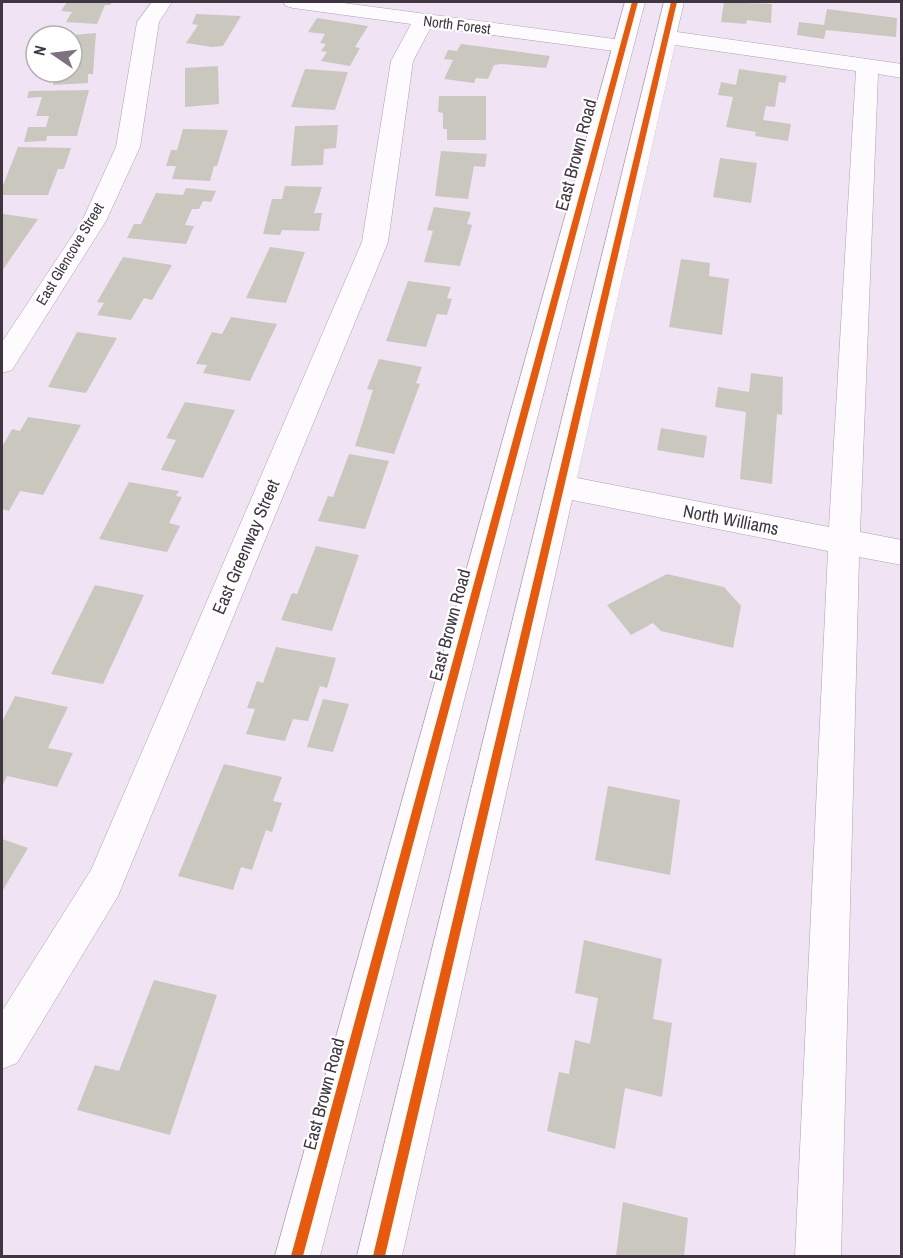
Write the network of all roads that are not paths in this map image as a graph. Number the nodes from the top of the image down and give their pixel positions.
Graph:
1 (162, 2) edge
2 (293, 2) edge
3 (635, 2) edge
4 (674, 2) edge
5 (423, 21) junction
6 (665, 37) junction
7 (622, 46) junction
8 (867, 67) junction
9 (902, 71) edge
10 (2, 363) edge
11 (560, 486) junction
12 (844, 542) junction
13 (902, 554) edge
14 (2, 1048) edge
15 (297, 1257) edge
16 (379, 1257) edge
17 (818, 1257) edge

1 - 10 street, East Glencove Street
2 - 5 street, North Forest
3 - 7 street, East Brown Road
4 - 6 street
5 - 7 street, North Forest
5 - 14 street, East Greenway Street
6 - 8 street
6 - 11 street
7 - 15 street, East Brown Road
8 - 9 street
8 - 12 street
11 - 12 street, North Williams
11 - 16 street
12 - 13 street, North Williams
12 - 17 street

